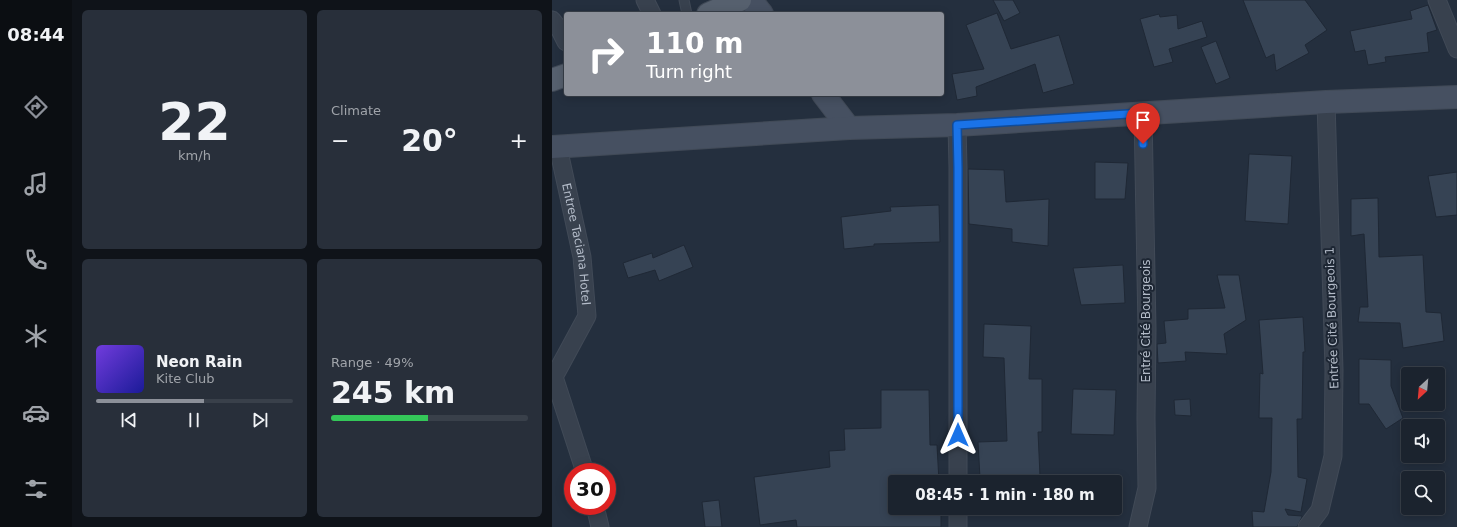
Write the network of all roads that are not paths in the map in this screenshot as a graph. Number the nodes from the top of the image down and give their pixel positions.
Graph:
1 (645, 0) edge
2 (684, 0) edge
3 (740, 0) edge
4 (751, 0) edge
5 (1437, 0) edge
6 (651, 12) edge
7 (687, 12) edge
8 (713, 12) edge
9 (760, 12) edge
10 (552, 20) edge
11 (564, 38) edge
12 (1457, 49) edge
13 (564, 76) edge
14 (552, 80) edge
15 (825, 96) edge
16 (1457, 97) edge
17 (1326, 102) junction
18 (1143, 113) junction
19 (957, 125) junction
20 (849, 128) junction
21 (555, 147) edge
22 (582, 463) edge
23 (958, 475) edge
24 (597, 515) edge
25 (958, 515) edge
26 (600, 527) edge
27 (958, 527) edge
28 (1138, 527) edge
29 (1307, 527) edge

1 - 6 street
2 - 7 lane
3 - 8 main road
4 - 9 main road
5 - 12 street
10 - 11 street
13 - 14 main road
15 - 20 main road
16 - 17 main road
17 - 18 main road
17 - 29 street, Entrée Cité Bourgeois 1
18 - 19 main road
18 - 28 street, Entré Cité Bourgeois
19 - 20 main road
19 - 23 street
20 - 21 main road
21 - 22 street, Entree Taciana Hotel
24 - 26 street
25 - 27 street

